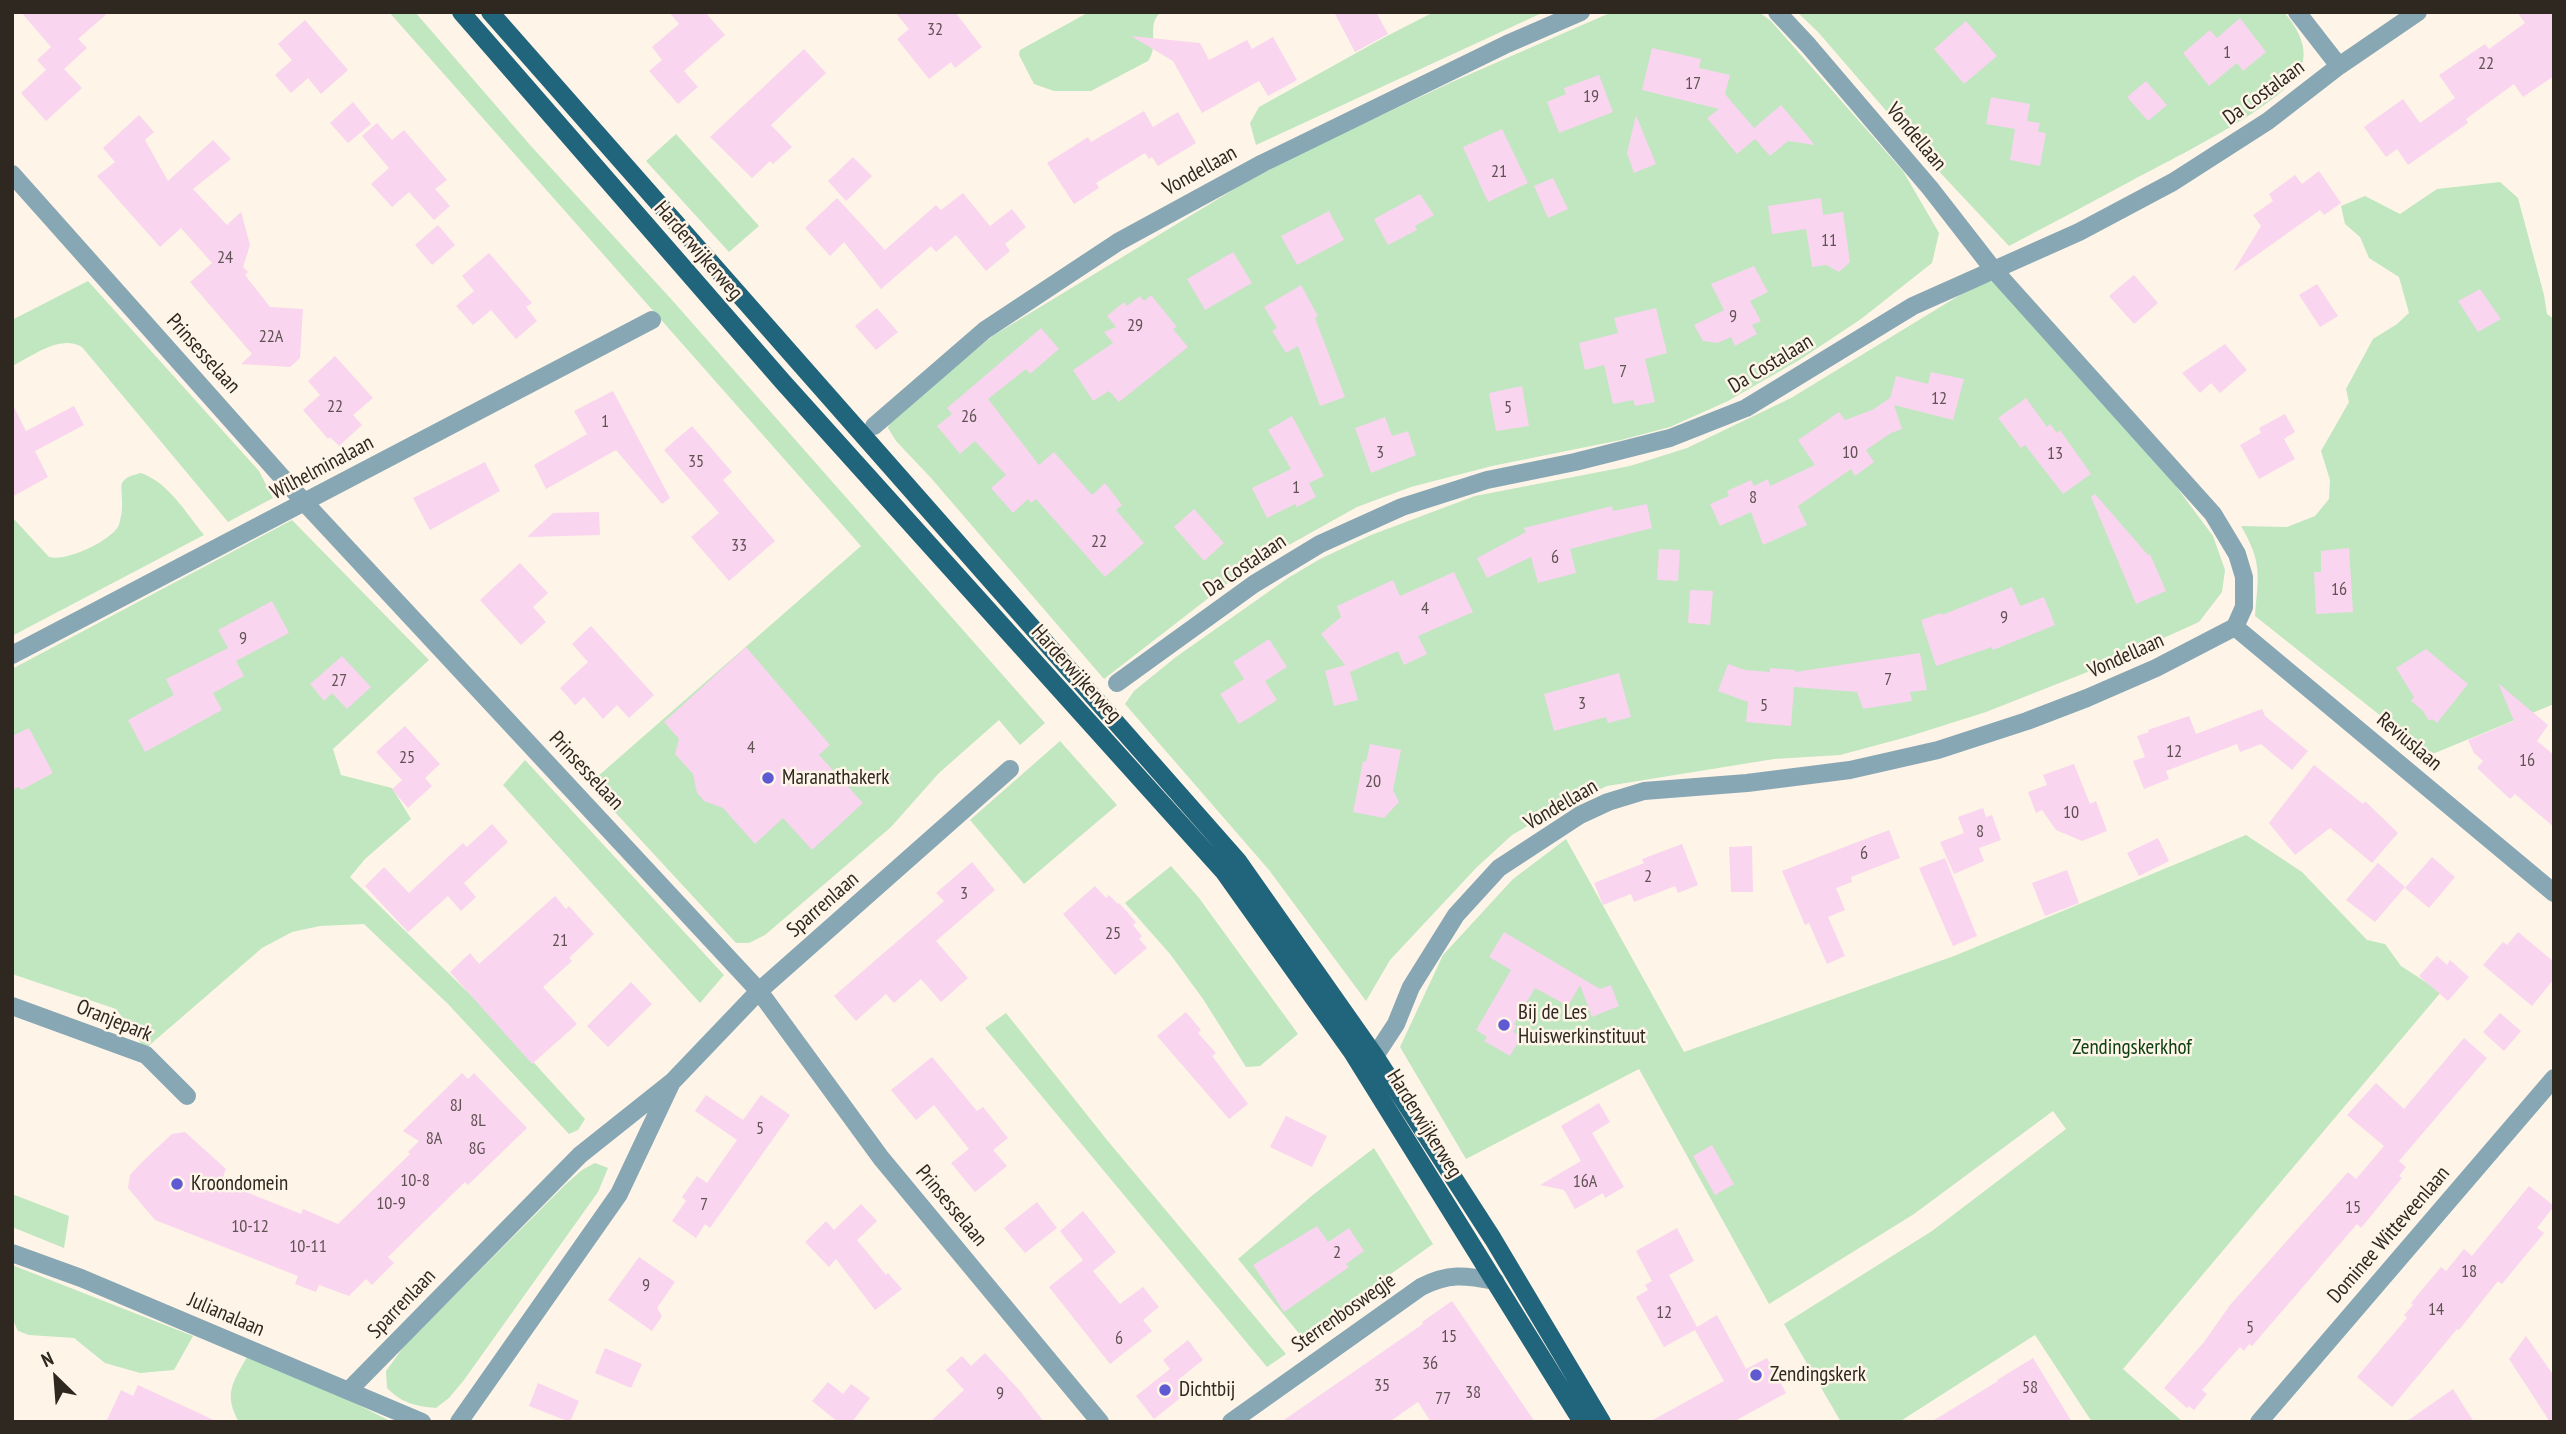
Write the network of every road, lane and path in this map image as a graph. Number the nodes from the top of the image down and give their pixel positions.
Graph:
1 (461, 12) edge
2 (490, 12) edge
3 (1581, 12) edge
4 (1777, 12) edge
5 (2297, 12) edge
6 (2418, 12) edge
7 (2339, 66) junction
8 (12, 174) edge
9 (1993, 269) junction
10 (652, 320) dead end
11 (874, 426) dead end
12 (306, 503) junction
13 (2235, 627) junction
14 (12, 655) edge
15 (1117, 683) dead end
16 (1010, 769) dead end
17 (2554, 893) edge
18 (759, 991) junction
19 (12, 1006) edge
20 (1375, 1056) junction
21 (2554, 1078) edge
22 (673, 1081) junction
23 (187, 1096) dead end
24 (12, 1253) edge
25 (1495, 1281) junction
26 (349, 1390) junction
27 (422, 1422) edge
28 (459, 1422) edge
29 (1100, 1422) edge
30 (1231, 1422) edge
31 (1582, 1422) edge
32 (1602, 1422) edge
33 (2259, 1422) edge

1 - 25 main road, Harderwijkerweg
2 - 20 main road, Harderwijkerweg
3 - 11 street, Vondellaan
4 - 9 street, Vondellaan
5 - 7 street
6 - 7 street, Da Costalaan
7 - 9 street, Da Costalaan
8 - 12 street, Prinsesselaan
9 - 13 street, Vondellaan
9 - 15 street, Da Costalaan
10 - 12 street, Wilhelminalaan
12 - 14 street, Wilhelminalaan
12 - 18 street, Prinsesselaan
13 - 17 street, Reviuslaan
13 - 20 street, Vondellaan
16 - 18 street, Sparrenlaan
18 - 22 street, Sparrenlaan
18 - 29 street, Prinsesselaan
19 - 23 street, Oranjepark
20 - 32 main road, Harderwijkerweg
21 - 33 street, Dominee Witteveenlaan
22 - 26 street, Sparrenlaan
22 - 28 street, Sparrenlaan
24 - 26 street, Julianalaan
25 - 30 street, Sterrenboswegje
25 - 31 main road, Harderwijkerweg
26 - 27 street, Julianalaan

